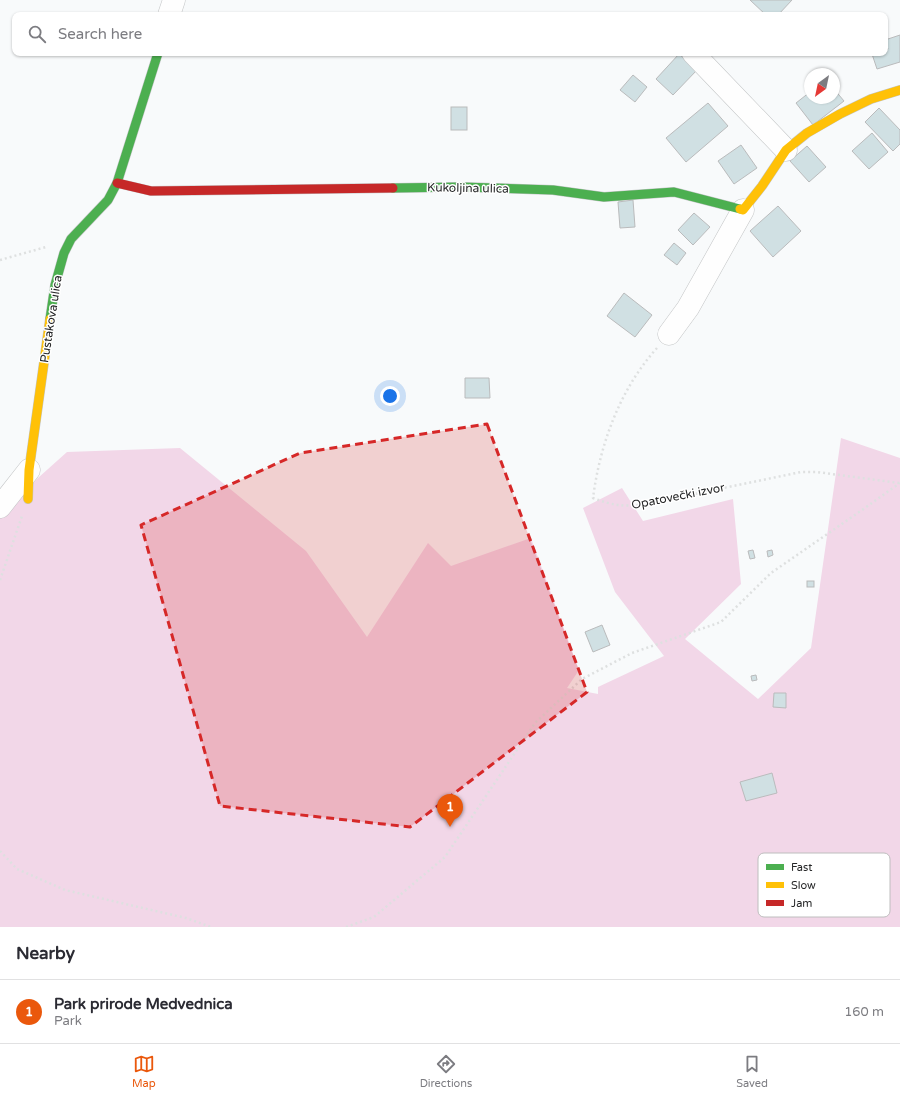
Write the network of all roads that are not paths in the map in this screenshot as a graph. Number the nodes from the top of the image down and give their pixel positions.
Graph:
1 (174, 0) edge
2 (171, 12) edge
3 (157, 56) edge
4 (696, 56) edge
5 (900, 90) edge
6 (786, 150) junction
7 (117, 183) junction
8 (743, 210) junction
9 (669, 334) road end
10 (29, 470) junction
11 (28, 499) road end
12 (0, 506) edge

1 - 2 street
3 - 7 street, Pustakova ulica
4 - 6 street
5 - 6 street
6 - 8 street
7 - 8 street, Kukoljina ulica
7 - 10 street, Pustakova ulica
8 - 9 street
10 - 11 street, Pustakova ulica
10 - 12 street

